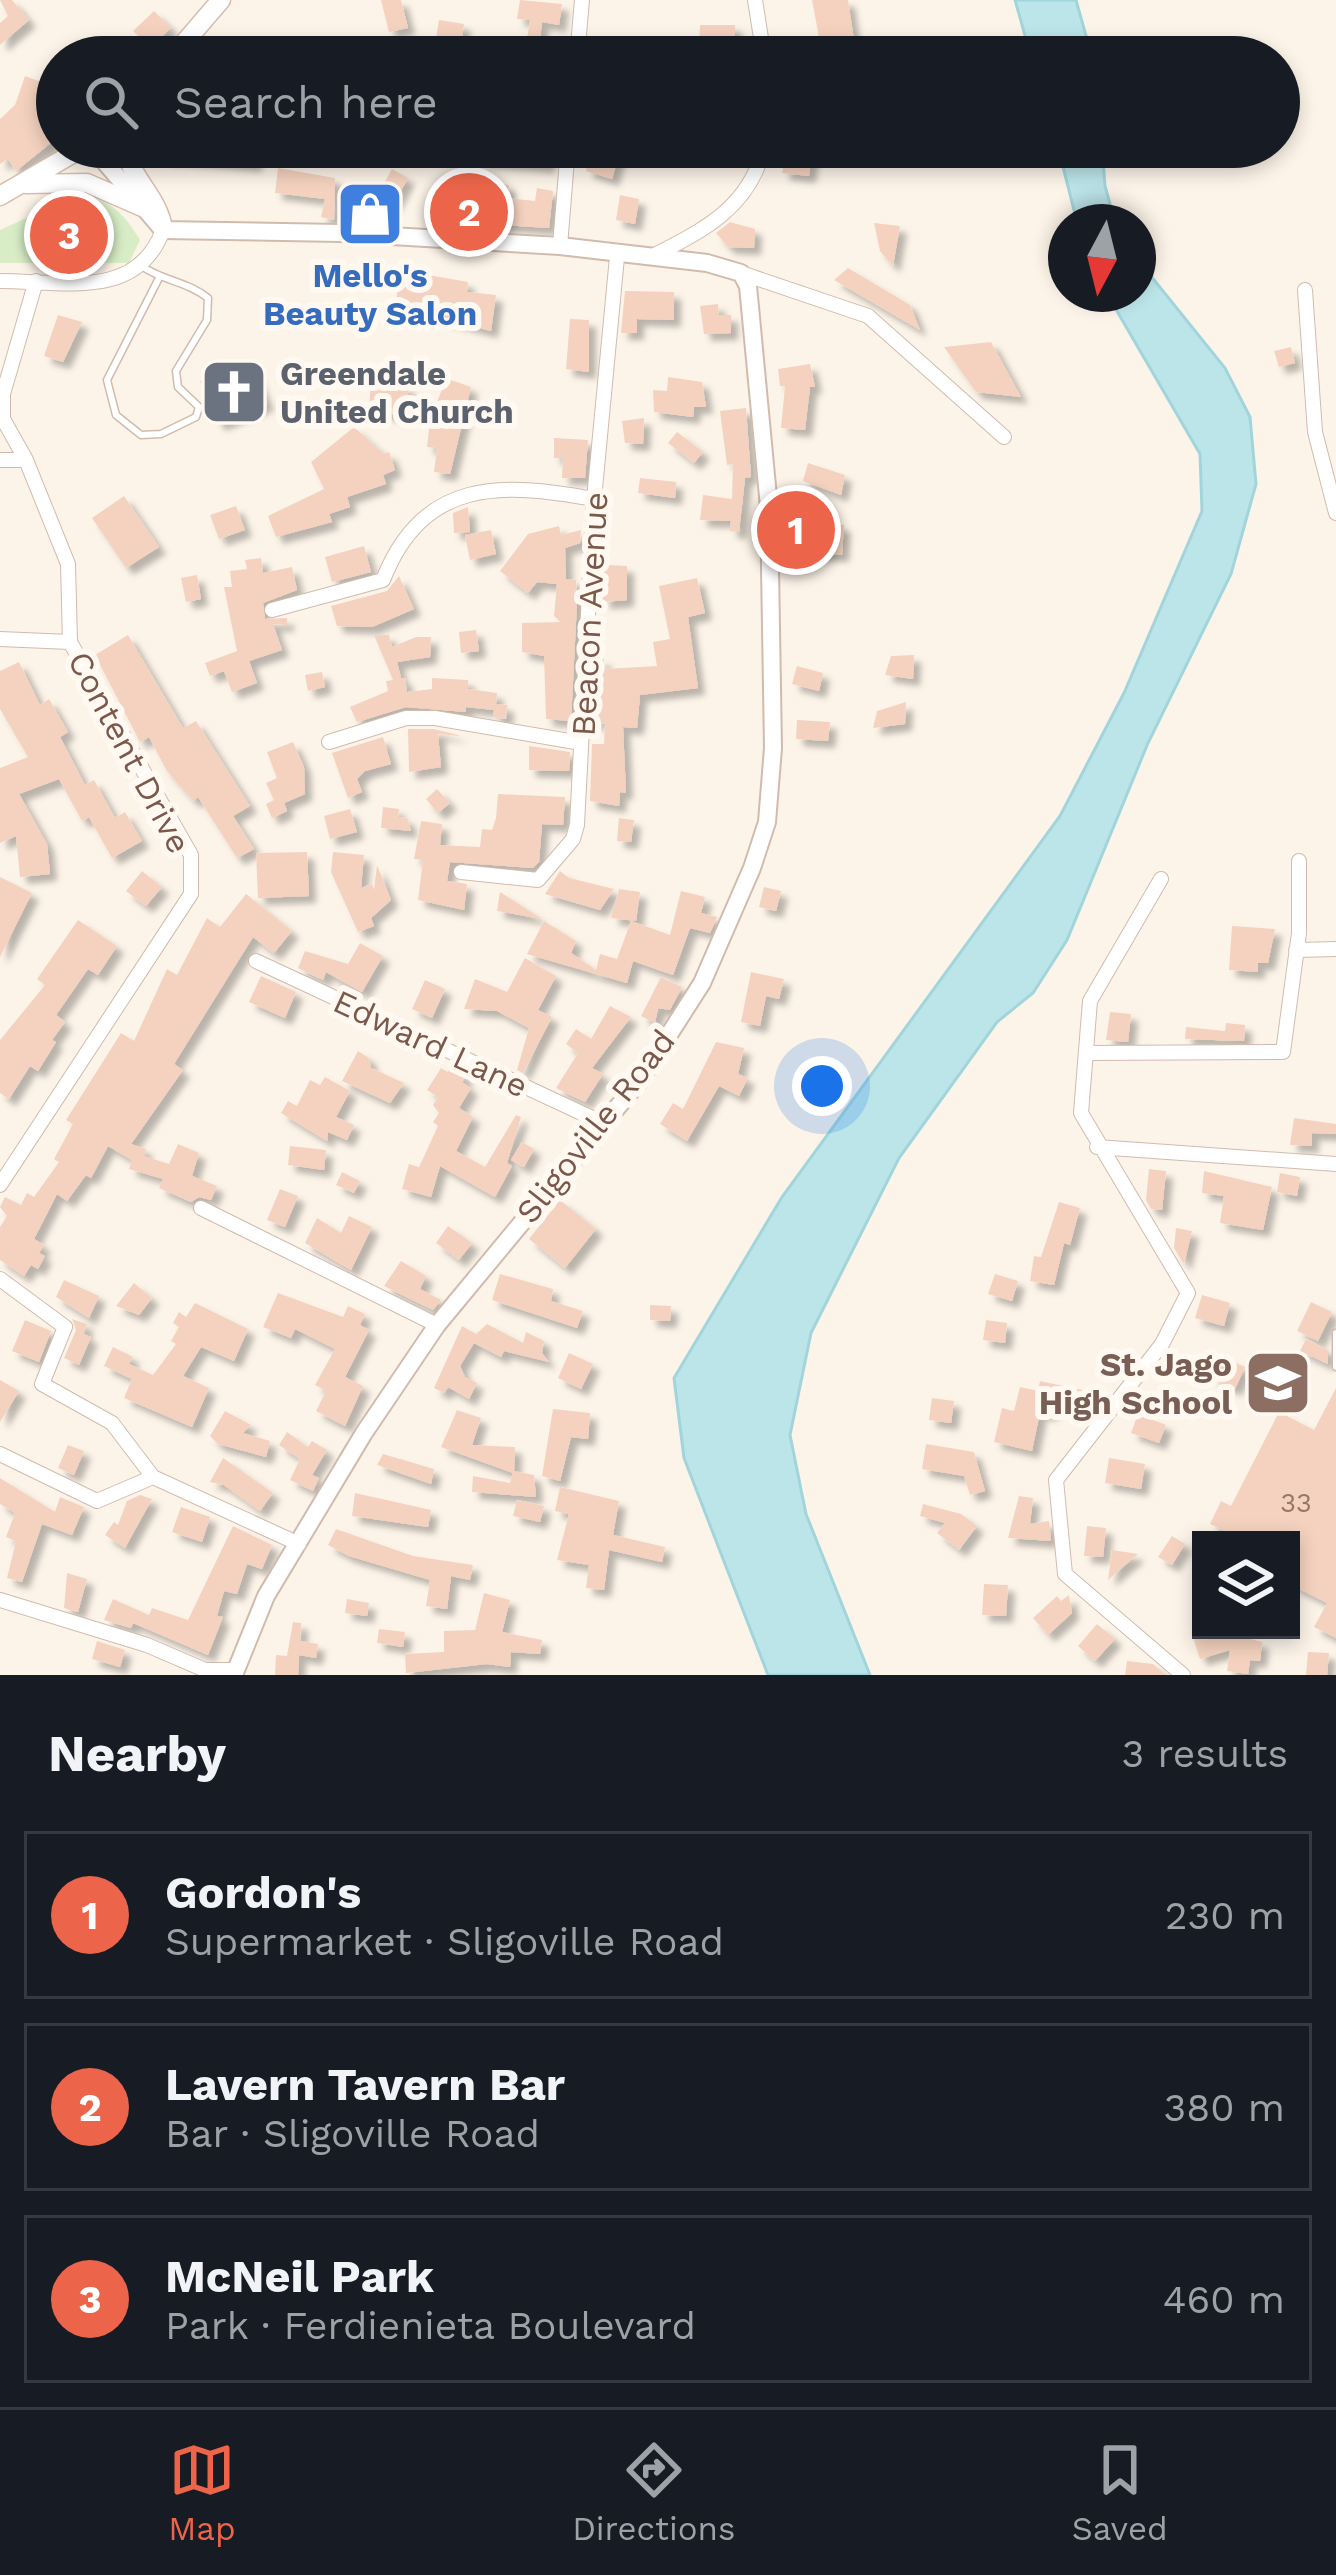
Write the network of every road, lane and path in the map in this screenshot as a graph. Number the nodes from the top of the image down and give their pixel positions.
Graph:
1 (221, 0) edge
2 (582, 0) edge
3 (754, 0) edge
4 (192, 36) edge
5 (579, 36) edge
6 (760, 36) edge
7 (53, 168) edge
8 (107, 168) edge
9 (134, 168) edge
10 (566, 168) edge
11 (756, 168) edge
12 (26, 184) junction
13 (0, 196) edge
14 (142, 207) junction
15 (163, 230) junction
16 (560, 246) junction
17 (653, 256) junction
18 (617, 257) junction
19 (142, 267) junction
20 (741, 273) junction
21 (159, 278) junction
22 (0, 281) edge
23 (36, 281) junction
24 (1305, 290) dead end
25 (1004, 437) dead end
26 (0, 460) edge
27 (26, 460) junction
28 (595, 499) junction
29 (1336, 513) edge
30 (272, 610) dead end
31 (0, 638) edge
32 (70, 642) junction
33 (329, 742) dead end
34 (581, 743) junction
35 (1299, 860) dead end
36 (461, 872) dead end
37 (1161, 879) dead end
38 (1336, 949) edge
39 (1296, 950) junction
40 (256, 961) dead end
41 (1086, 1053) junction
42 (605, 1124) junction
43 (1097, 1147) junction
44 (1336, 1164) edge
45 (0, 1185) edge
46 (201, 1208) dead end
47 (0, 1279) edge
48 (436, 1325) junction
49 (1336, 1333) edge
50 (1336, 1367) edge
51 (0, 1454) edge
52 (153, 1477) junction
53 (299, 1544) junction
54 (0, 1600) edge
55 (235, 1672) edge
56 (1184, 1675) edge

1 - 4 main road
2 - 5 street
3 - 6 street
7 - 12 main road
8 - 14 street
9 - 15 main road
10 - 16 street
11 - 17 street
12 - 13 main road
12 - 14 main road
14 - 15 street
15 - 16 street
15 - 19 street
16 - 18 street
17 - 18 street
17 - 20 street
18 - 28 street, Beacon Avenue
19 - 21 lane
19 - 23 street
20 - 25 street
20 - 42 street, Sligoville Road
21 - 21 lane
22 - 23 street
23 - 27 street, Content Drive
24 - 29 street
26 - 27 street
27 - 32 street, Content Drive
28 - 30 street
28 - 34 street, Beacon Avenue
31 - 32 street
32 - 45 street, Content Drive
33 - 34 street
34 - 36 street, Beacon Avenue
35 - 39 street
37 - 41 street
38 - 39 street
39 - 41 street
40 - 42 street, Edward Lane
41 - 43 street
42 - 48 street, Sligoville Road
43 - 44 street
43 - 56 street
46 - 48 street
47 - 52 street
48 - 53 street, Sligoville Road
49 - 50 lane
51 - 52 street
52 - 53 street
53 - 55 street, Sligoville Road
54 - 55 street

